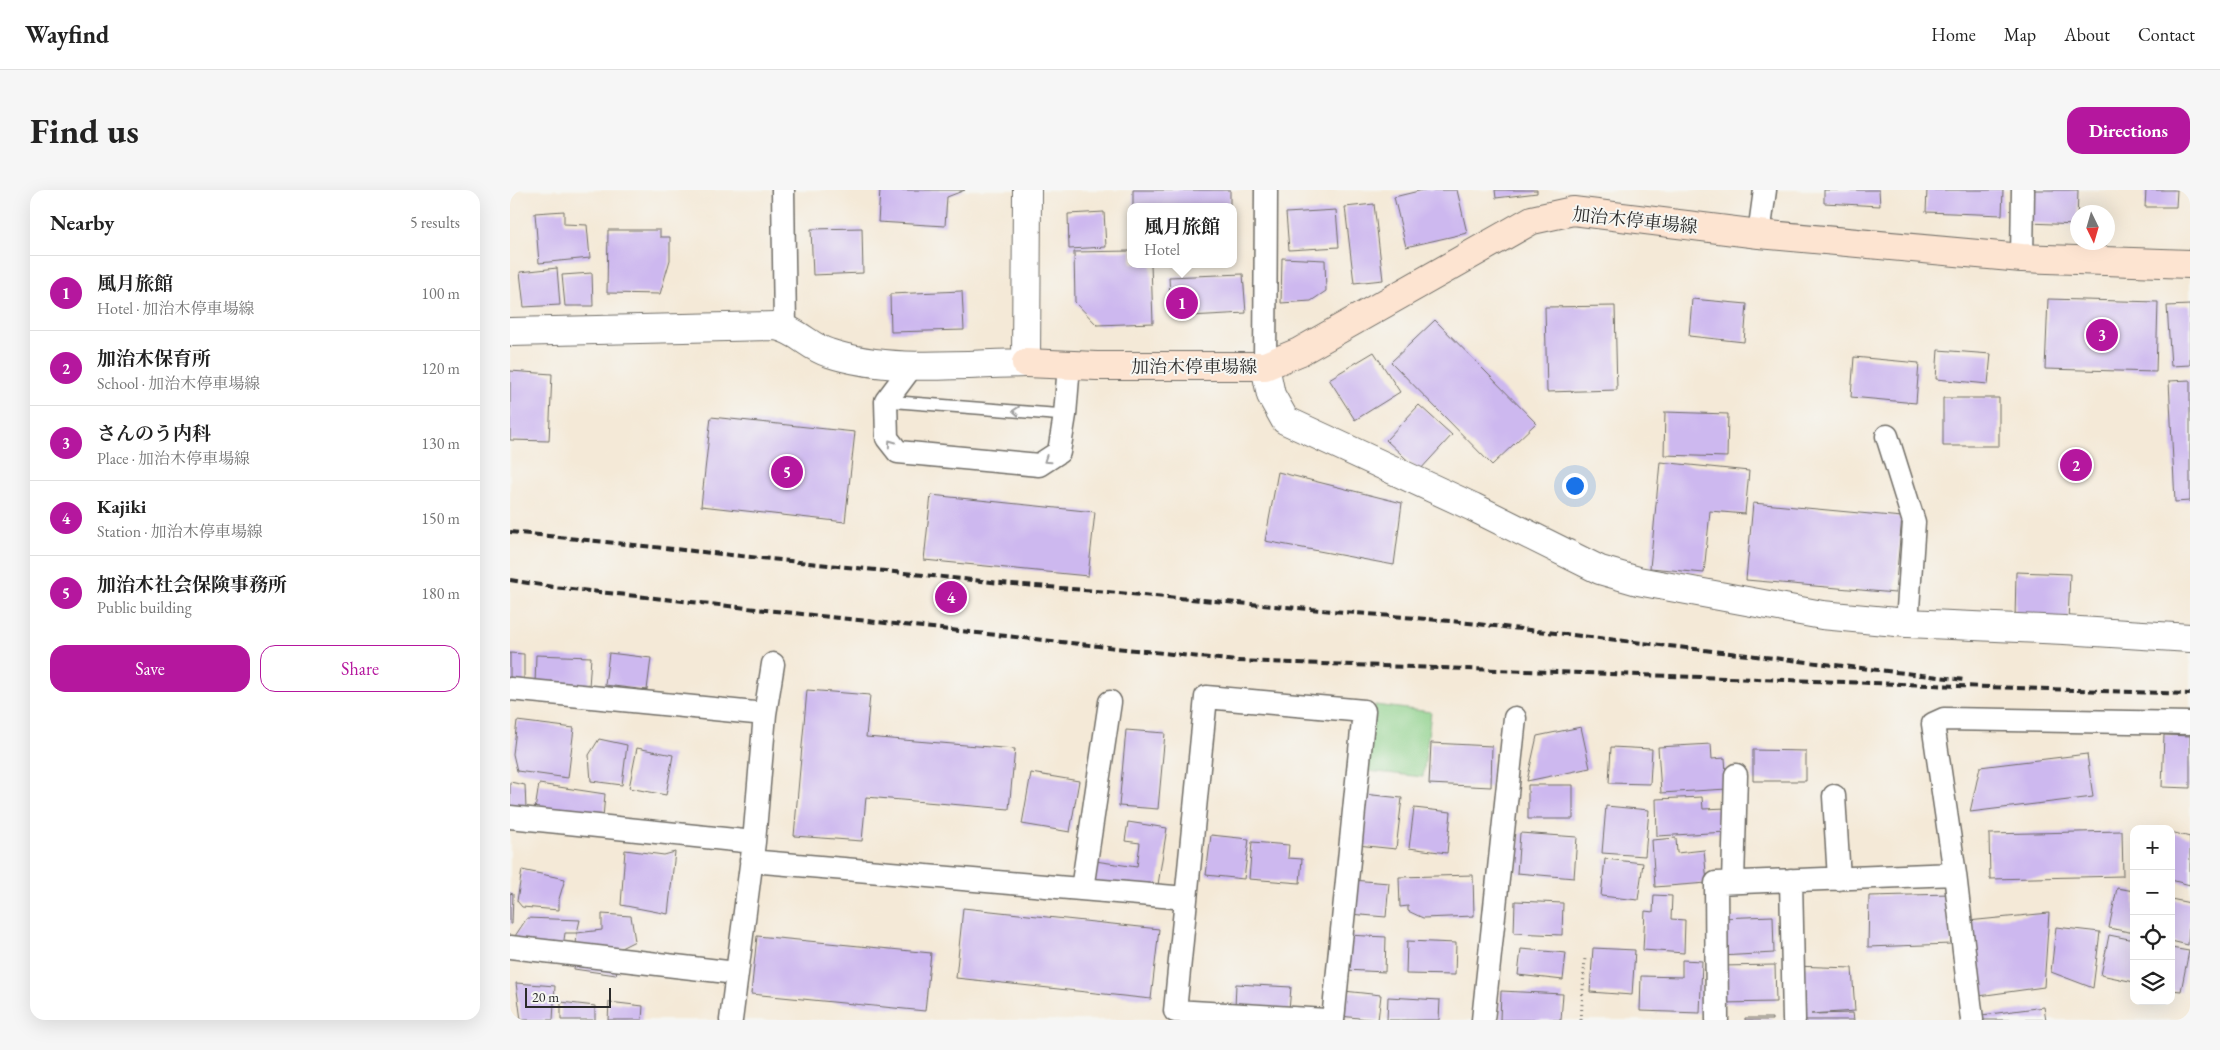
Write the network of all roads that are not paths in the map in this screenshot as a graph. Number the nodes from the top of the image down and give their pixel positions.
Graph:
1 (783, 190) edge
2 (1027, 190) edge
3 (1266, 190) edge
4 (1765, 190) edge
5 (2023, 190) edge
6 (1759, 234) junction
7 (2022, 258) junction
8 (2190, 264) edge
9 (785, 327) junction
10 (510, 332) edge
11 (1026, 363) junction
12 (914, 365) junction
13 (1069, 366) junction
14 (1265, 366) junction
15 (886, 401) junction
16 (1065, 415) junction
17 (1887, 436) dead end
18 (1907, 623) junction
19 (2190, 638) edge
20 (773, 664) dead end
21 (510, 689) edge
22 (1110, 702) dead end
23 (765, 714) junction
24 (1515, 718) dead end
25 (2190, 723) edge
26 (1736, 775) dead end
27 (1834, 796) dead end
28 (510, 818) edge
29 (753, 852) junction
30 (1955, 874) junction
31 (1839, 879) junction
32 (1791, 880) junction
33 (1734, 882) junction
34 (1082, 889) junction
35 (1186, 898) junction
36 (510, 947) edge
37 (736, 973) junction
38 (731, 1020) edge
39 (1326, 1020) edge
40 (1333, 1020) edge
41 (1484, 1020) edge
42 (1717, 1020) edge
43 (1794, 1020) edge
44 (1972, 1020) edge

1 - 9 street
2 - 11 street
3 - 14 street
4 - 6 street
5 - 7 street
6 - 7 main road, 加治木停車場線
6 - 14 main road, 加治木停車場線
7 - 8 main road, 加治木停車場線
9 - 10 street
9 - 12 street
11 - 12 street
11 - 13 main road, 加治木停車場線
12 - 15 street
13 - 14 main road, 加治木停車場線
13 - 16 street
14 - 18 street
16 -> 15 lane
16 -> 15 street
17 - 18 street
18 - 19 street
20 - 23 street
21 - 23 street
22 - 34 street
23 - 29 street
24 - 41 street
25 - 30 street
26 - 33 street
27 - 31 street
28 - 29 street
29 - 34 street
29 - 37 street
30 - 31 street
30 - 44 street
31 - 32 street
32 - 33 street
32 - 43 street
33 - 42 street
34 - 35 street
35 - 39 street
35 - 40 street
36 - 37 street
37 - 38 street

